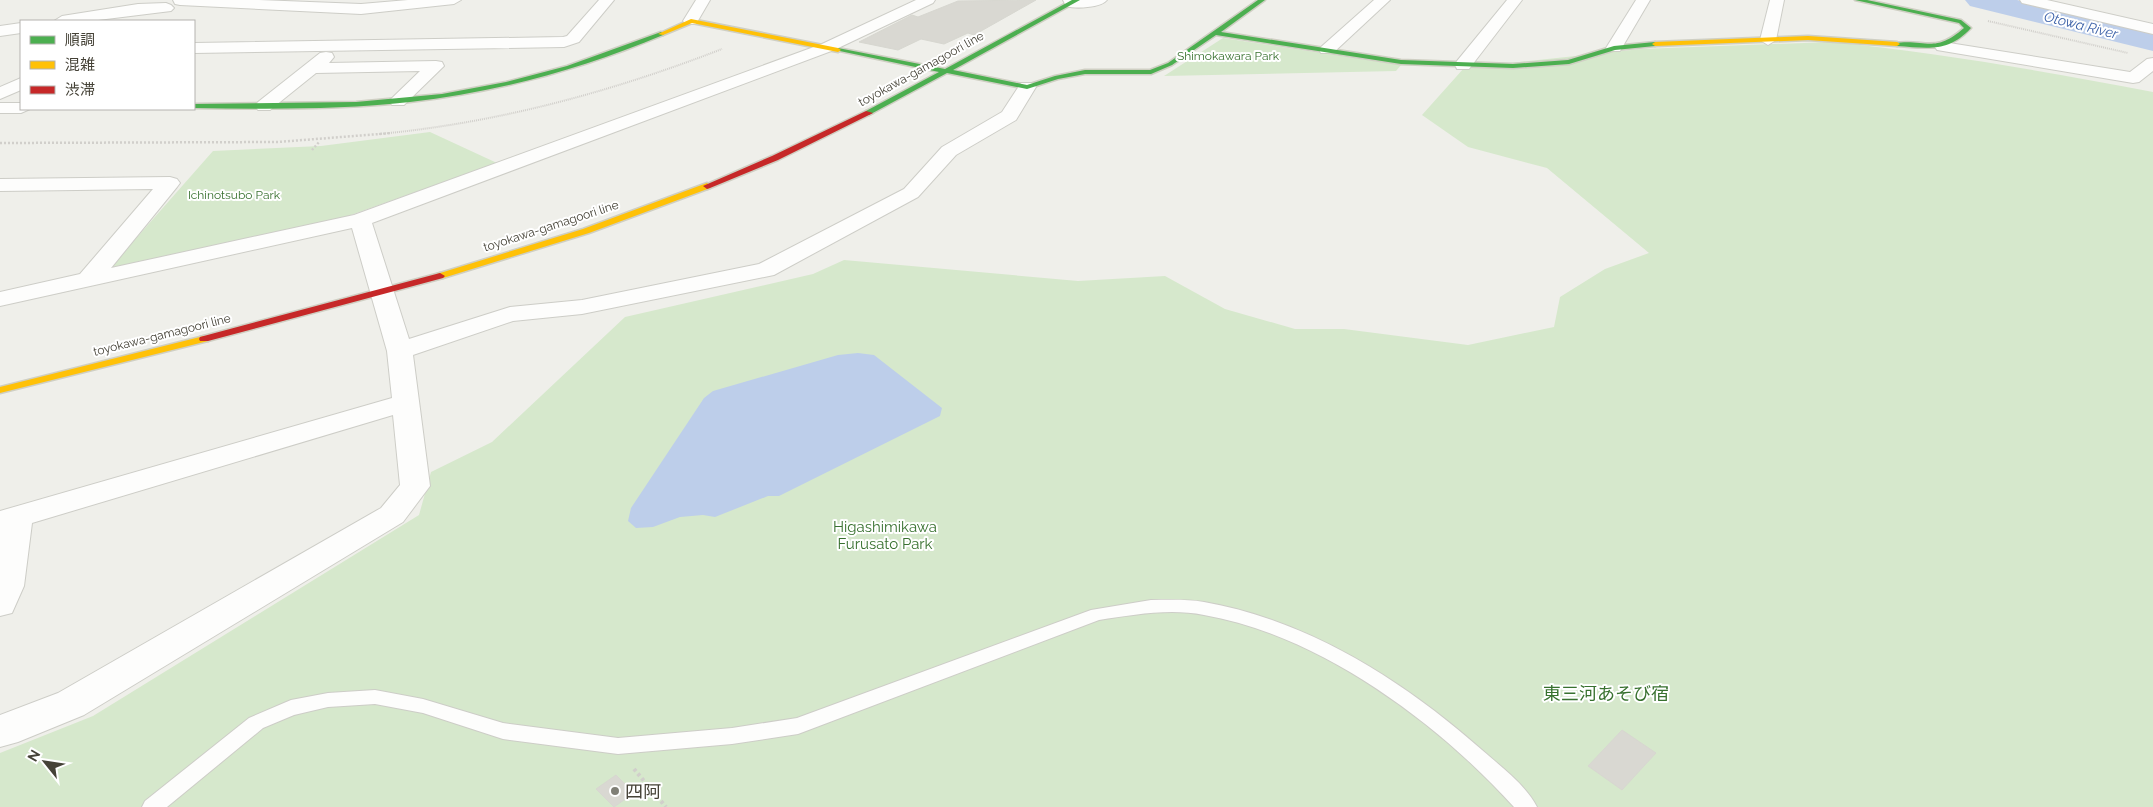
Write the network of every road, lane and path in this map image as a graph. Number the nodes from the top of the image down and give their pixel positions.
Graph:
1 (454, 0) edge
2 (607, 0) edge
3 (703, 0) edge
4 (1100, 0) edge
5 (1262, 0) edge
6 (1383, 0) edge
7 (1515, 0) edge
8 (1643, 0) edge
9 (1777, 0) edge
10 (1858, 0) edge
11 (2027, 0) edge
12 (921, 1) edge
13 (1072, 1) edge
14 (176, 3) edge
15 (1982, 19) dead end
16 (68, 20) edge
17 (143, 20) edge
18 (691, 21) junction
19 (20, 28) edge
20 (2153, 29) edge
21 (0, 31) edge
22 (1217, 33) junction
23 (1768, 40) junction
24 (340, 46) junction
25 (828, 47) junction
26 (1943, 47) junction
27 (195, 48) edge
28 (1614, 48) junction
29 (1327, 50) junction
30 (2134, 54) dead end
31 (2153, 63) edge
32 (1464, 65) junction
33 (313, 68) junction
34 (946, 71) junction
35 (20, 84) edge
36 (1027, 87) junction
37 (0, 94) edge
38 (398, 101) junction
39 (195, 106) edge
40 (264, 106) junction
41 (0, 108) edge
42 (20, 108) edge
43 (320, 140) dead end
44 (312, 150) dead end
45 (4, 188) edge
46 (360, 220) junction
47 (88, 280) junction
48 (382, 293) junction
49 (0, 299) edge
50 (400, 351) junction
51 (0, 390) edge
52 (407, 402) junction
53 (9, 519) edge
54 (0, 604) edge
55 (0, 731) edge
56 (618, 746) junction
57 (152, 807) edge
58 (666, 807) edge
59 (1527, 807) edge

1 - 14 street
2 - 24 street
3 - 18 street
4 - 13 street
5 - 22 street
6 - 29 street
7 - 32 street
8 - 28 street
9 - 23 street
10 - 26 street
11 - 20 street
12 - 25 street
13 - 34 street, toyokawa-gamagoori line
14 - 16 street
14 - 17 street
15 - 30 path
18 - 25 street
18 - 38 street
19 - 21 street
22 - 29 street
22 - 36 street
23 - 26 street
23 - 28 street
24 - 27 street
24 - 33 street
25 - 34 street
25 - 46 street
26 - 31 street
28 - 32 street
29 - 32 street
33 - 38 street
33 - 40 street
34 - 36 street
34 - 48 street, toyokawa-gamagoori line
35 - 37 street
36 - 50 street
38 - 40 street
39 - 40 street
41 - 42 street
43 - 44 path
45 - 47 street
46 - 47 street
46 - 48 street
47 - 49 street
48 - 50 street
48 - 51 street, toyokawa-gamagoori line
50 - 52 street
52 - 53 street
52 - 55 street
53 - 54 street
56 - 57 lane
56 - 58 path
56 - 59 lane

